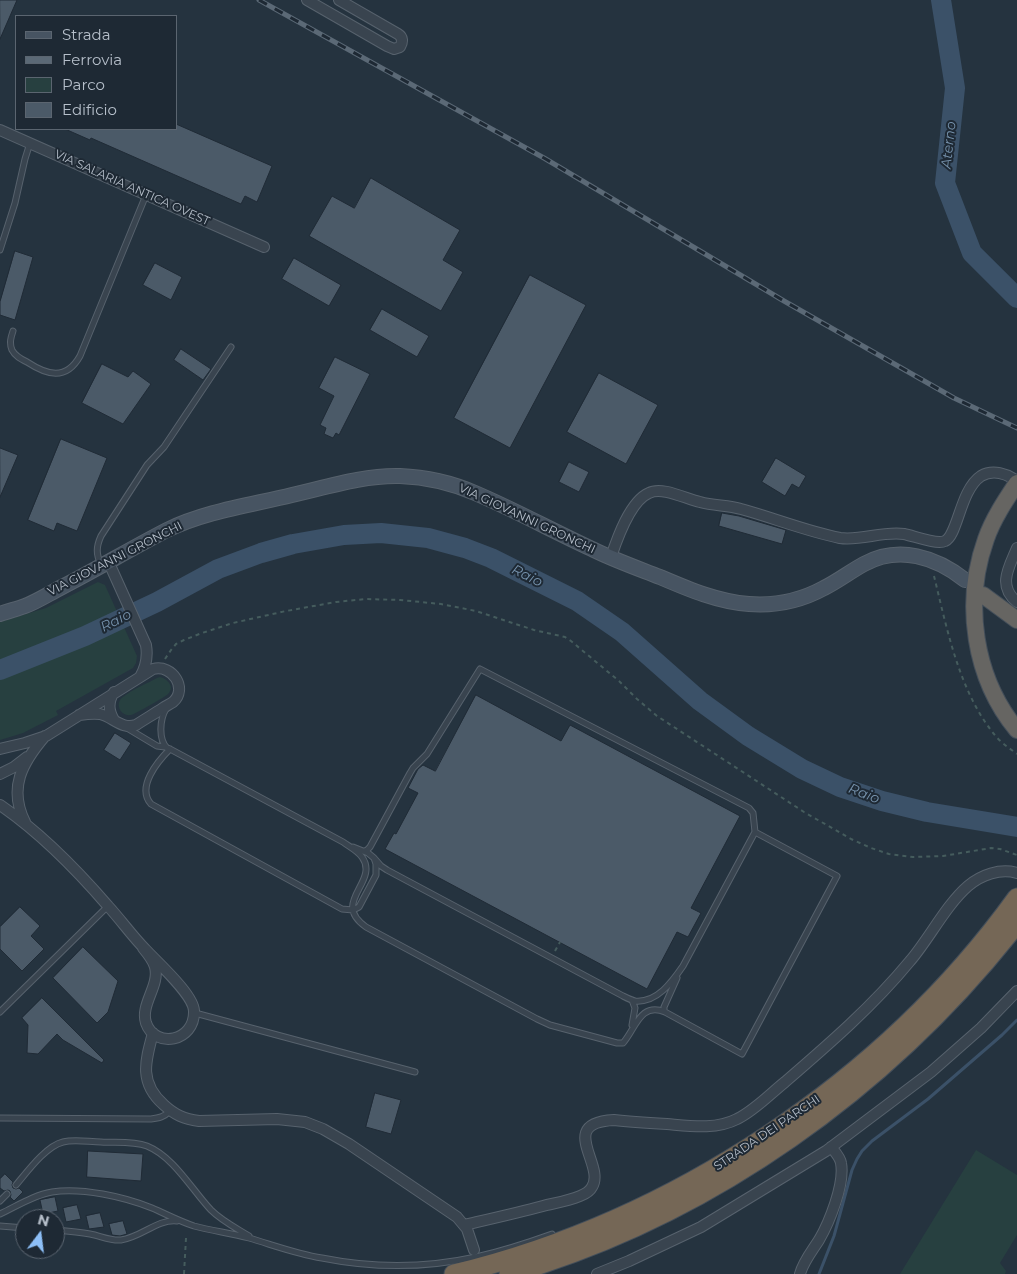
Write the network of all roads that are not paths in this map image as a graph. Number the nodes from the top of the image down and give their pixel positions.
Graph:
1 (307, 0) edge
2 (339, 0) edge
3 (0, 130) edge
4 (30, 143) junction
5 (146, 194) junction
6 (264, 247) dead end
7 (0, 250) edge
8 (13, 331) dead end
9 (231, 347) dead end
10 (1017, 482) edge
11 (1017, 548) edge
12 (611, 557) junction
13 (106, 564) junction
14 (965, 580) dead end
15 (983, 595) dead end
16 (1017, 602) edge
17 (0, 614) edge
18 (1017, 620) edge
19 (146, 645) junction
20 (163, 667) junction
21 (140, 677) junction
22 (114, 692) junction
23 (173, 702) junction
24 (79, 715) junction
25 (118, 722) junction
26 (1017, 730) edge
27 (46, 736) junction
28 (25, 742) junction
29 (156, 745) junction
30 (0, 749) edge
31 (170, 749) junction
32 (31, 752) junction
33 (0, 754) edge
34 (160, 759) junction
35 (0, 774) edge
36 (0, 805) edge
37 (26, 825) junction
38 (755, 832) junction
39 (344, 842) junction
40 (364, 851) junction
41 (374, 858) junction
42 (1017, 873) edge
43 (108, 906) junction
44 (342, 908) junction
45 (353, 910) junction
46 (1015, 910) edge
47 (356, 918) junction
48 (144, 948) junction
49 (683, 966) junction
50 (1017, 991) edge
51 (631, 1000) junction
52 (0, 1012) edge
53 (665, 1012) junction
54 (194, 1013) junction
55 (153, 1033) junction
56 (630, 1033) junction
57 (415, 1072) dead end
58 (170, 1110) junction
59 (0, 1118) edge
60 (831, 1147) junction
61 (16, 1185) dead end
62 (7, 1194) dead end
63 (700, 1194) junction
64 (0, 1201) edge
65 (638, 1208) junction
66 (0, 1214) edge
67 (594, 1220) dead end
68 (187, 1223) junction
69 (464, 1225) junction
70 (0, 1226) edge
71 (15, 1227) edge
72 (645, 1228) dead end
73 (65, 1231) edge
74 (559, 1232) dead end
75 (260, 1242) junction
76 (474, 1250) dead end
77 (454, 1274) edge
78 (509, 1274) edge
79 (597, 1274) edge
80 (800, 1274) edge

1 - 2 street
3 - 4 street, VIA SALARIA ANTICA OVEST
4 - 5 street, VIA SALARIA ANTICA OVEST
4 - 7 lane
5 - 6 street, VIA SALARIA ANTICA OVEST
5 - 8 lane
9 - 13 lane
10 - 12 street
10 - 26 highway
11 - 16 street
12 - 13 main road, VIA GIOVANNI GRONCHI
12 - 14 main road, VIA GIOVANNI GRONCHI
13 - 17 main road, VIA GIOVANNI GRONCHI
13 - 19 street
15 - 18 highway
19 - 20 street
19 - 21 street
20 - 21 street
20 - 23 street
21 - 22 street
22 - 24 street
22 - 25 street
23 - 25 street
23 - 31 lane
24 - 25 street
24 - 27 street
25 - 29 lane
27 - 28 street
27 - 32 street
28 - 30 street
28 - 33 street
29 - 31 lane
29 - 34 lane
31 - 34 lane
31 - 39 lane
32 - 35 street
32 - 37 street
34 - 44 lane
36 - 37 street
37 - 43 street
38 - 40 lane
38 - 49 lane
38 - 53 lane
39 - 40 lane
39 - 45 lane
40 - 41 lane
41 - 45 lane
41 - 51 lane
42 - 69 street
43 - 48 street
43 - 52 lane
44 - 45 lane
44 - 47 lane
45 - 47 lane
46 - 63 highway, STRADA DEI PARCHI
46 - 65 highway, STRADA DEI PARCHI
47 - 56 lane
48 - 54 street
48 - 55 street
49 - 51 lane
49 - 53 lane
50 - 60 street
51 - 56 lane
53 - 56 lane
54 - 55 street
54 - 57 lane
55 - 58 street
58 - 59 lane
58 - 69 street
60 - 79 street
60 - 80 street
61 - 75 lane
62 - 64 lane
63 - 72 lane
63 - 78 highway, STRADA DEI PARCHI
65 - 67 lane
65 - 77 highway, STRADA DEI PARCHI
66 - 68 lane
68 - 73 lane
68 - 75 lane
69 - 76 street
70 - 71 lane
74 - 75 lane

